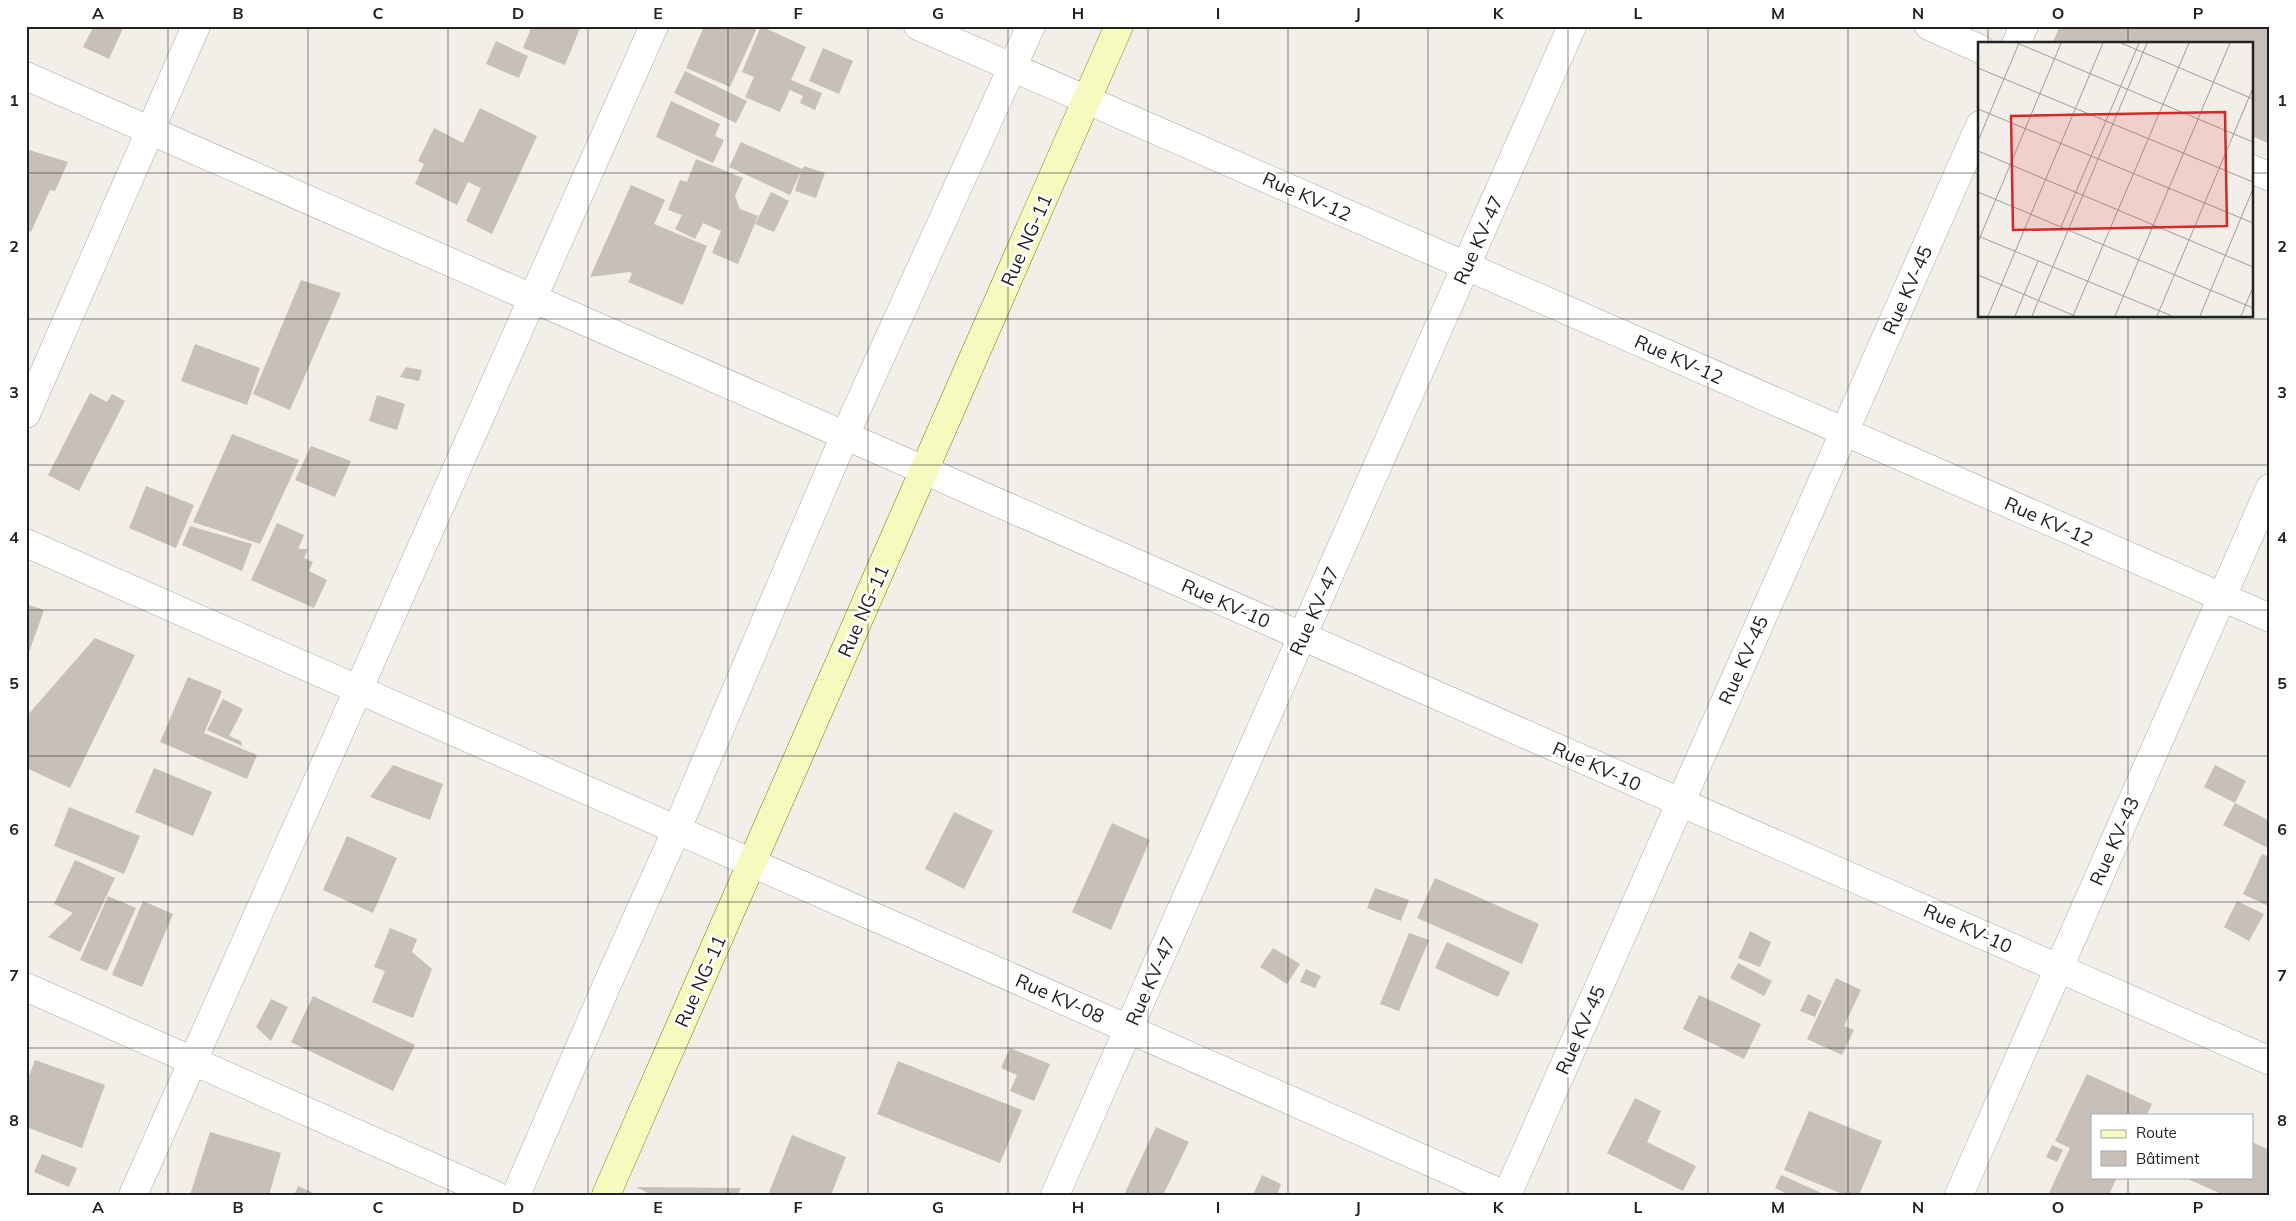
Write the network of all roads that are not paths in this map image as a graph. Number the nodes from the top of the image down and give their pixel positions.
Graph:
1 (196, 26) edge
2 (654, 26) edge
3 (918, 26) edge
4 (1032, 26) edge
5 (1119, 26) edge
6 (1572, 26) edge
7 (1929, 26) edge
8 (2024, 26) edge
9 (2017, 42) edge
10 (1978, 48) edge
11 (1013, 68) junction
12 (26, 76) edge
13 (1087, 100) junction
14 (151, 130) junction
15 (1978, 130) edge
16 (2254, 170) edge
17 (2270, 177) edge
18 (1466, 266) junction
19 (533, 298) junction
20 (26, 414) edge
21 (1845, 431) junction
22 (846, 435) junction
23 (924, 470) junction
24 (2270, 488) edge
25 (26, 543) edge
26 (2222, 598) junction
27 (2270, 618) edge
28 (1302, 636) junction
29 (359, 689) junction
30 (1680, 802) junction
31 (677, 829) junction
32 (753, 862) junction
33 (2059, 968) junction
34 (26, 987) edge
35 (1129, 1028) junction
36 (193, 1061) junction
37 (2270, 1061) edge
38 (133, 1195) edge
39 (494, 1195) edge
40 (516, 1195) edge
41 (606, 1195) edge
42 (1055, 1195) edge
43 (1506, 1195) edge
44 (1959, 1195) edge

1 - 14 street
2 - 19 street
3 - 11 street, Rue KV-12
4 - 11 street
5 - 13 street, Rue NG-11
6 - 18 street, Rue KV-47
7 - 10 street
8 - 9 street
11 - 13 street, Rue KV-12
11 - 22 street
12 - 14 street, Rue KV-10
13 - 18 street, Rue KV-12
13 - 23 street, Rue NG-11
14 - 19 street, Rue KV-10
14 - 20 street
15 - 21 street, Rue KV-45
16 - 17 street
18 - 21 street, Rue KV-12
18 - 28 street, Rue KV-47
19 - 22 street, Rue KV-10
19 - 29 street
21 - 26 street, Rue KV-12
21 - 30 street, Rue KV-45
22 - 23 street, Rue KV-10
22 - 31 street
23 - 28 street, Rue KV-10
23 - 32 street, Rue NG-11
24 - 26 street, Rue KV-43
25 - 29 street, Rue KV-08
26 - 27 street, Rue KV-12
26 - 33 street, Rue KV-43
28 - 30 street, Rue KV-10
28 - 35 street, Rue KV-47
29 - 31 street, Rue KV-08
29 - 36 street
30 - 33 street, Rue KV-10
30 - 43 street, Rue KV-45
31 - 32 street, Rue KV-08
31 - 40 street
32 - 35 street, Rue KV-08
32 - 41 street, Rue NG-11
33 - 37 street, Rue KV-10
33 - 44 street, Rue KV-43
34 - 36 street
35 - 42 street, Rue KV-47
35 - 43 street, Rue KV-08
36 - 38 street
36 - 39 street

